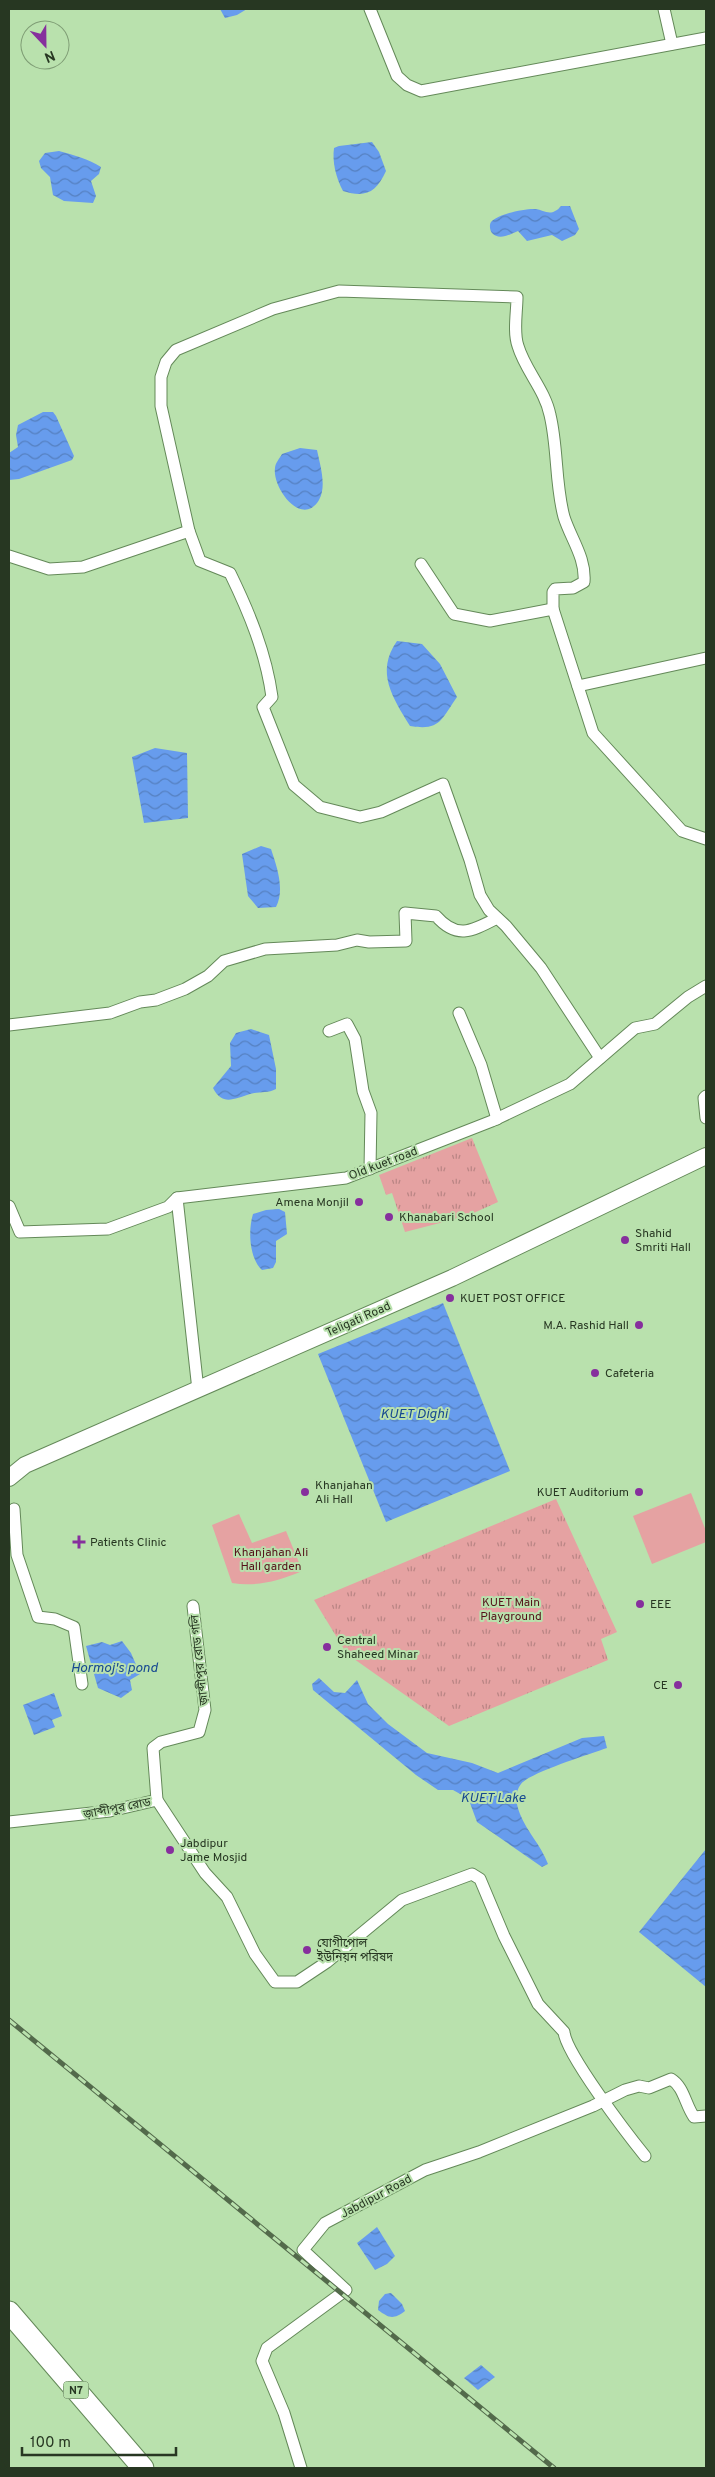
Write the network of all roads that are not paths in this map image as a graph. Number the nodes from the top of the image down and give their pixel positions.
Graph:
1 (370, 9) edge
2 (664, 9) edge
3 (706, 38) edge
4 (672, 44) junction
5 (189, 531) junction
6 (9, 556) edge
7 (421, 564) dead end
8 (553, 609) junction
9 (706, 658) edge
10 (578, 686) junction
11 (706, 839) edge
12 (497, 918) junction
13 (706, 986) edge
14 (460, 1013) dead end
15 (9, 1025) edge
16 (329, 1031) dead end
17 (600, 1058) junction
18 (706, 1096) edge
19 (706, 1118) edge
20 (497, 1119) junction
21 (706, 1156) edge
22 (370, 1169) junction
23 (177, 1198) junction
24 (9, 1206) edge
25 (198, 1390) junction
26 (9, 1478) edge
27 (14, 1509) dead end
28 (193, 1606) dead end
29 (82, 1684) dead end
30 (157, 1800) junction
31 (9, 1822) edge
32 (604, 2100) junction
33 (706, 2116) edge
34 (645, 2156) dead end
35 (9, 2312) edge
36 (142, 2468) edge
37 (301, 2468) edge

1 - 4 street
2 - 4 street
3 - 4 street
5 - 6 street
5 - 8 street
5 - 12 street
7 - 8 street
8 - 10 street
9 - 10 street
10 - 11 street
12 - 15 street
12 - 17 street
13 - 17 street, Old kuet road
14 - 20 street
16 - 22 street
17 - 20 street, Old kuet road
18 - 19 street
20 - 22 street, Old kuet road
21 - 25 main road, Teligati Road
22 - 23 street, Old kuet road
23 - 24 street, Old kuet road
23 - 25 street
25 - 26 main road, Teligati Road
27 - 29 street
28 - 30 street, জ়াব্দীপুর রোড গলি
30 - 31 street, জ়াব্দীপুর রোড
30 - 32 street, জ়াব্দীপুর রোড
32 - 33 street, Jabdipur Road
32 - 34 street
32 - 37 street, Jabdipur Road
35 - 36 highway, N7

